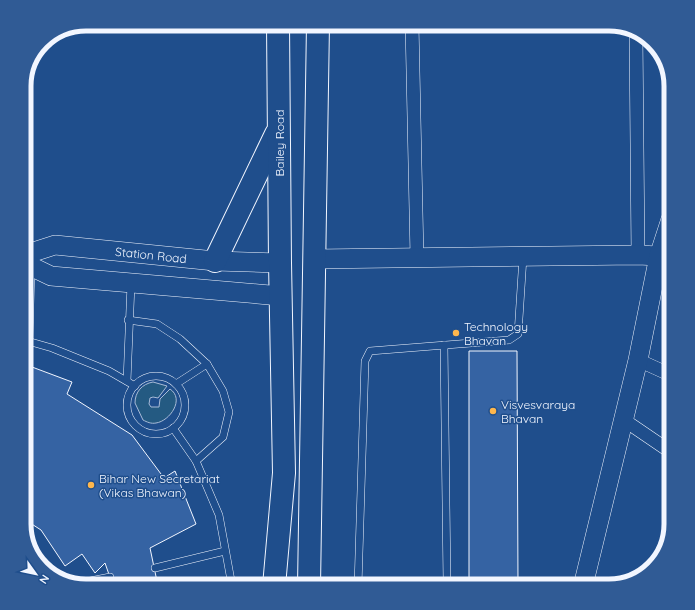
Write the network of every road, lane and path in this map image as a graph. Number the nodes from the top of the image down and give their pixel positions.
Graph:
1 (281, 31) edge
2 (318, 31) edge
3 (412, 31) edge
4 (636, 38) edge
5 (279, 129) junction
6 (664, 241) edge
7 (638, 255) junction
8 (523, 256) junction
9 (659, 256) junction
10 (416, 257) junction
11 (31, 259) edge
12 (314, 259) junction
13 (215, 261) junction
14 (280, 263) junction
15 (31, 265) edge
16 (131, 284) junction
17 (280, 296) junction
18 (128, 320) junction
19 (31, 342) edge
20 (444, 345) junction
21 (638, 360) junction
22 (206, 364) junction
23 (664, 372) edge
24 (127, 380) junction
25 (176, 384) junction
26 (135, 386) junction
27 (624, 420) junction
28 (174, 428) junction
29 (664, 447) edge
30 (196, 461) junction
31 (225, 552) junction
32 (155, 568) dead end
33 (110, 577) dead end
34 (101, 579) edge
35 (231, 579) edge
36 (275, 579) edge
37 (309, 579) edge
38 (358, 579) edge
39 (447, 579) edge
40 (585, 579) edge

1 - 5 highway, Bailey Road
2 - 12 highway
3 - 10 street
4 - 7 street
5 - 13 highway
5 - 14 highway, Bailey Road
6 - 9 street
7 - 8 street
7 - 9 street
8 - 10 street
8 - 20 lane
9 - 21 street
10 - 12 street
11 - 13 street, Station Road
12 - 37 highway
13 - 14 street, Station Road
14 - 17 highway, Bailey Road
15 - 16 street
16 - 17 street
16 - 18 lane
17 - 36 highway, Bailey Road
18 - 22 lane
18 - 24 lane
19 - 24 lane
20 - 38 lane
20 - 39 lane
21 - 23 street
21 - 27 street
22 - 25 lane
22 - 30 lane
24 - 26 lane
25 - 26 lane
25 - 28 lane
26 - 28 lane
27 - 29 street
27 - 40 street
28 - 30 lane
30 - 31 lane
31 - 32 lane
31 - 35 lane
33 - 34 lane

